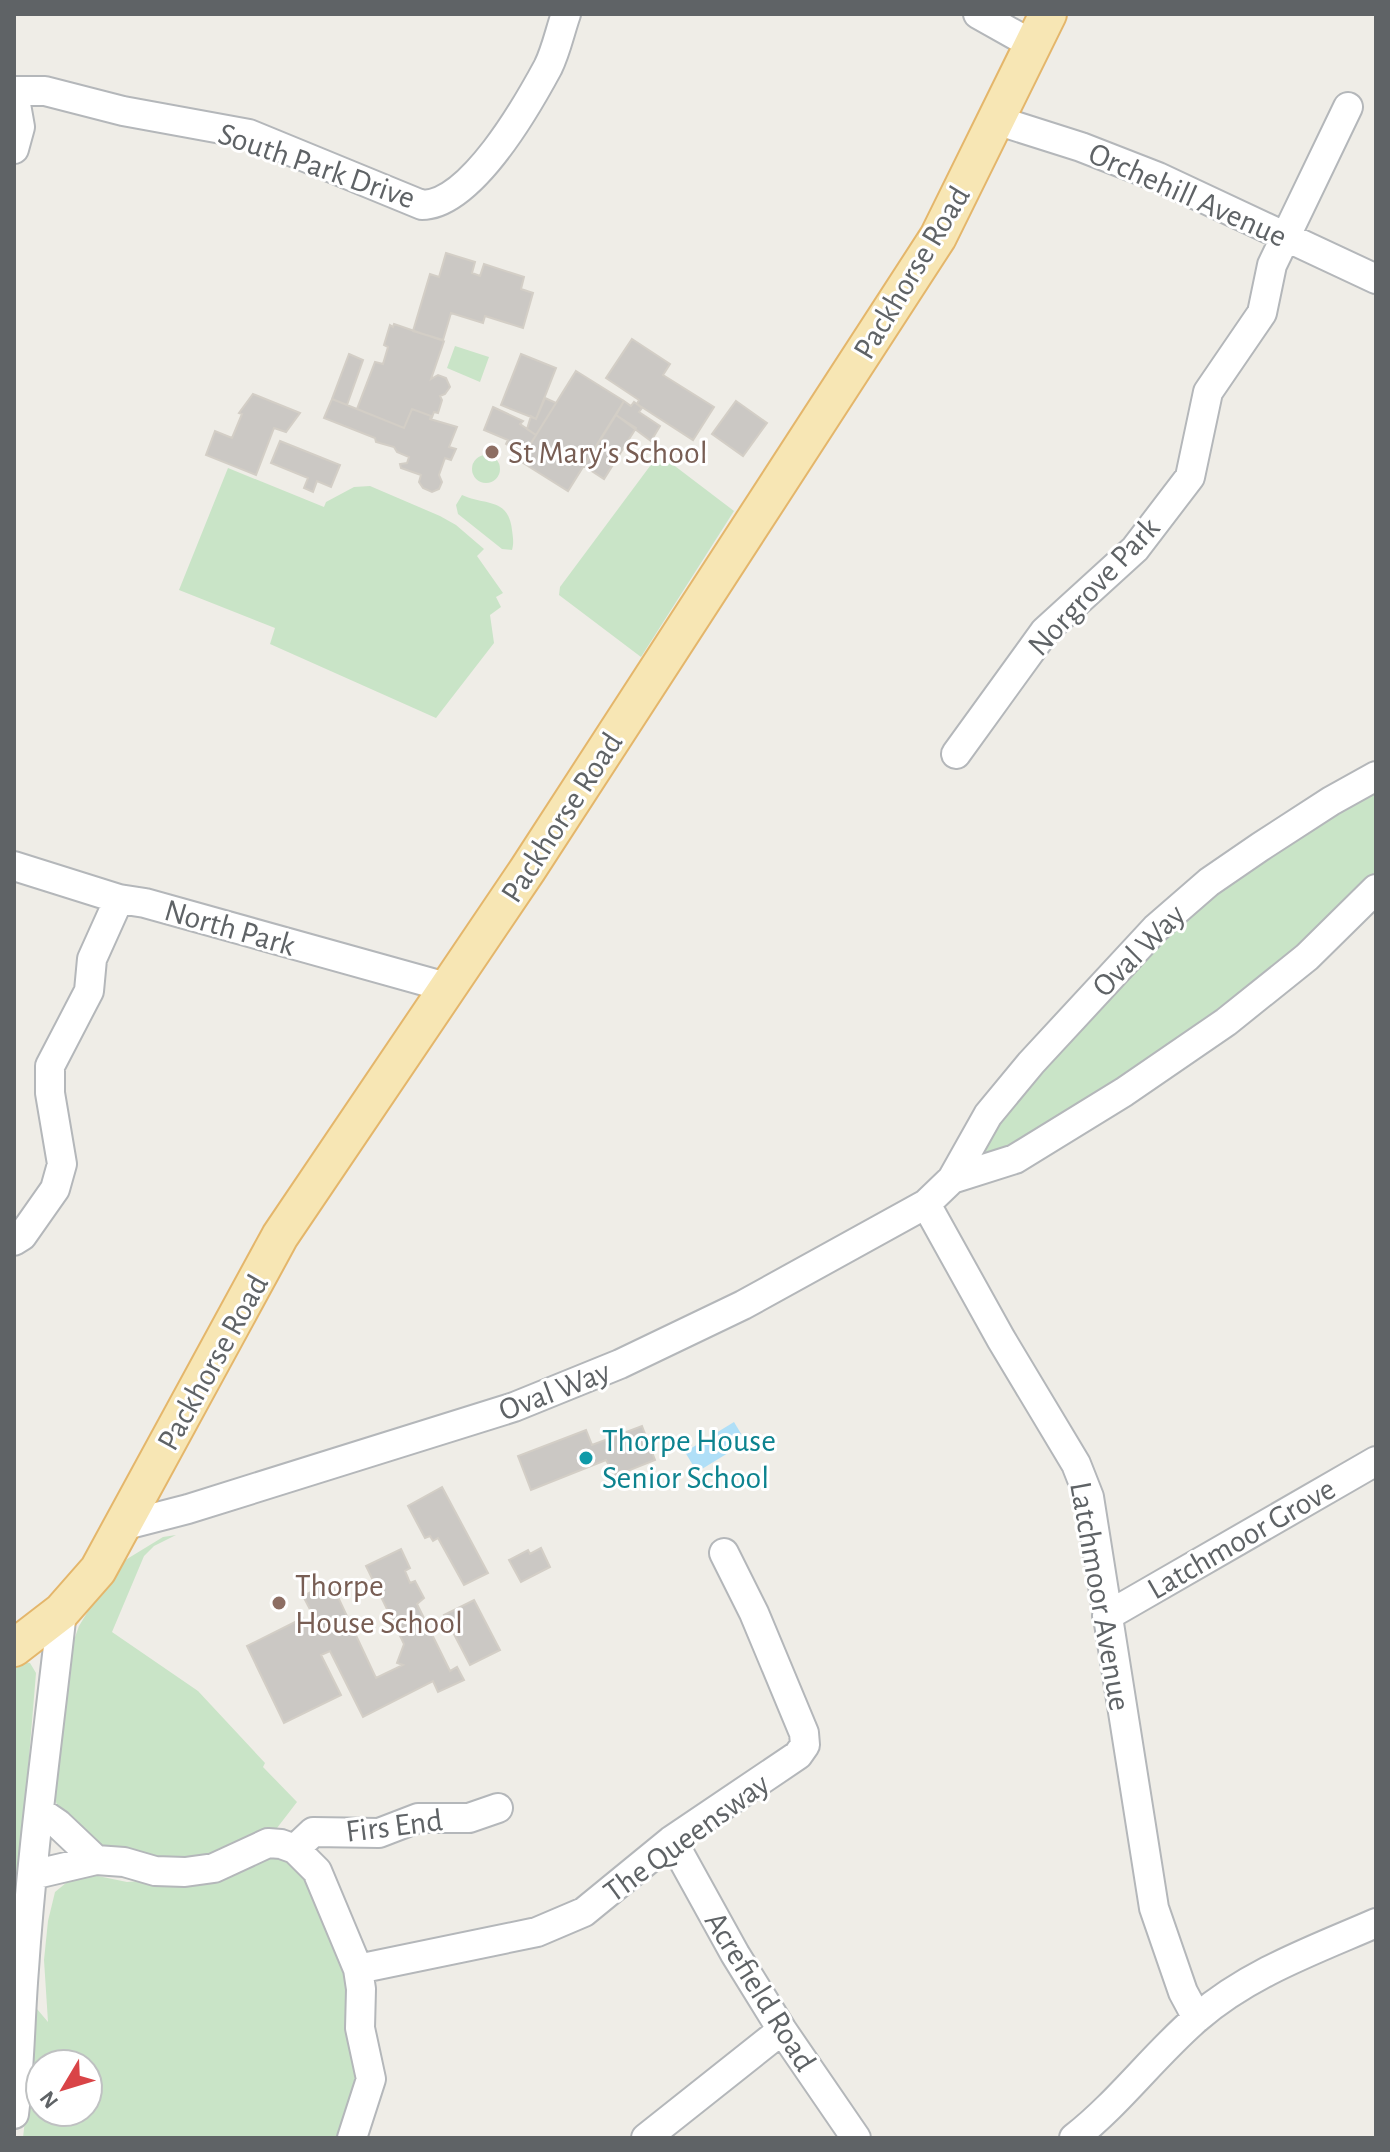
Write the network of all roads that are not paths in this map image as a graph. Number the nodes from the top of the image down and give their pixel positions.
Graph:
1 (566, 14) edge
2 (978, 14) edge
3 (1040, 29) edge
4 (14, 92) edge
5 (1348, 107) dead end
6 (996, 120) junction
7 (14, 149) edge
8 (1286, 237) junction
9 (1376, 279) edge
10 (956, 754) dead end
11 (1376, 776) edge
12 (14, 866) edge
13 (1376, 889) edge
14 (119, 899) junction
15 (446, 987) junction
16 (952, 1179) junction
17 (926, 1204) junction
18 (14, 1241) edge
19 (1376, 1461) edge
20 (122, 1526) junction
21 (724, 1553) dead end
22 (62, 1611) junction
23 (1107, 1616) junction
24 (14, 1648) edge
25 (498, 1808) dead end
26 (39, 1811) junction
27 (672, 1840) junction
28 (295, 1849) junction
29 (96, 1860) junction
30 (32, 1875) junction
31 (1376, 1923) edge
32 (19, 1962) edge
33 (358, 1969) junction
34 (1197, 2018) junction
35 (782, 2030) junction
36 (14, 2114) edge
37 (352, 2138) edge
38 (646, 2138) edge
39 (856, 2138) edge
40 (1074, 2138) edge

1 - 4 street, South Park Drive
2 - 3 street
3 - 6 main road, Packhorse Road
4 - 7 street
5 - 8 street, Norgrove Park
6 - 8 street, Orchehill Avenue
6 - 15 main road, Packhorse Road
8 - 9 street, Orchehill Avenue
8 - 10 street, Norgrove Park
11 - 16 street, Oval Way
12 - 14 street, North Park
13 - 16 street, Oval Way
14 - 15 street, North Park
14 - 18 street
15 - 20 main road, Packhorse Road
16 - 17 street, Oval Way
17 - 20 street, Oval Way
17 - 23 street, Latchmoor Avenue
19 - 23 street, Latchmoor Grove
20 - 22 main road, Packhorse Road
21 - 27 street, The Queensway
22 - 24 main road, Packhorse Road
22 - 26 street
23 - 34 street, Latchmoor Avenue
25 - 28 street, Firs End
26 - 29 street
26 - 30 street
27 - 33 street, The Queensway
27 - 35 street, Acrefield Road
28 - 29 street
28 - 33 street
29 - 30 street
30 - 32 street
31 - 34 street
32 - 36 street
33 - 37 street
34 - 40 street
35 - 38 street
35 - 39 street, Acrefield Road

